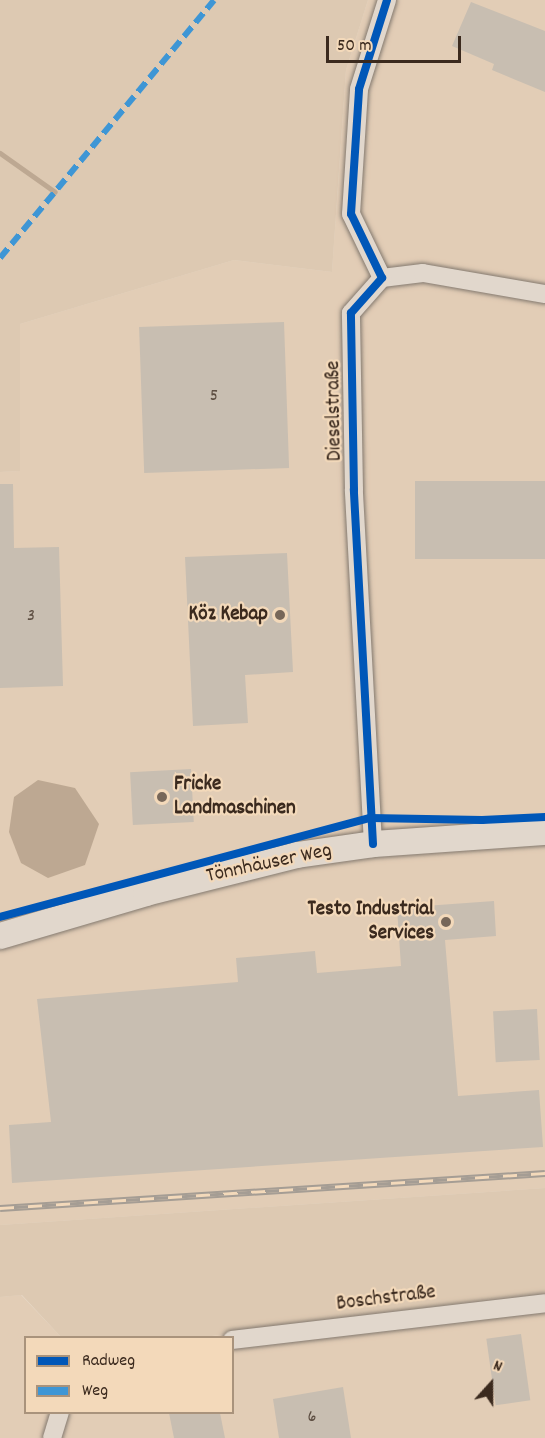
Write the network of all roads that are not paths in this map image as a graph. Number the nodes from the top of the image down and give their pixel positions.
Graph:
1 (387, 0) edge
2 (382, 278) junction
3 (545, 294) edge
4 (545, 832) edge
5 (373, 844) junction
6 (0, 936) edge
7 (545, 1303) edge
8 (234, 1340) edge
9 (60, 1414) edge
10 (52, 1438) edge

1 - 2 street
2 - 3 street
2 - 5 street, Dieselstraße
4 - 5 main road, Tönnhäuser Weg
5 - 6 main road, Tönnhäuser Weg
7 - 8 street, Boschstraße
9 - 10 street

